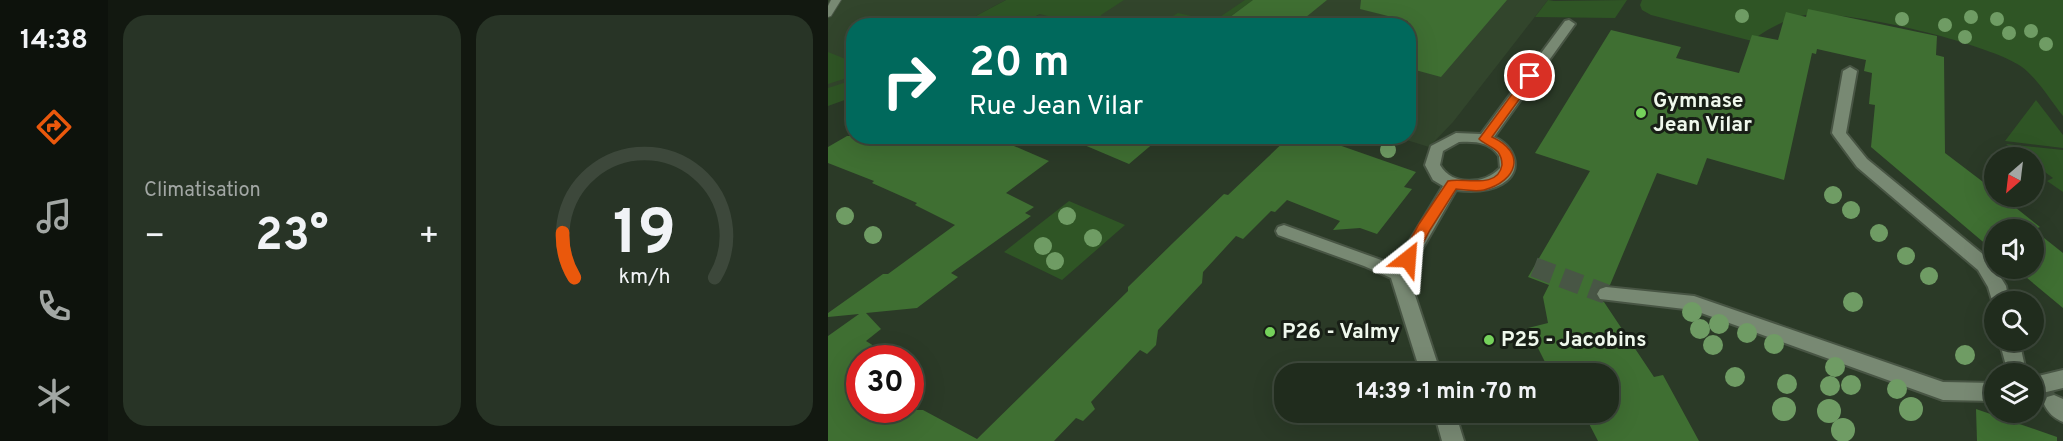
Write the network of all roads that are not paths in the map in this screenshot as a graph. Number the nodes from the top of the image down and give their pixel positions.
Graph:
1 (836, 0) edge
2 (828, 14) edge
3 (1569, 24) dead end
4 (1850, 71) dead end
5 (1485, 139) junction
6 (1452, 184) junction
7 (1284, 231) dead end
8 (1400, 274) junction
9 (1998, 291) edge
10 (1606, 294) tunnel mouth
11 (1428, 363) edge
12 (2063, 379) edge
13 (2044, 384) edge
14 (1984, 392) edge
15 (1447, 423) edge
16 (1453, 441) edge

1 - 2 lane
3 - 5 street
4 - 9 street
5 - 6 street
5 - 6 street
6 - 8 street
7 - 8 street
8 - 11 street
10 - 14 street
12 - 13 street
15 - 16 street

